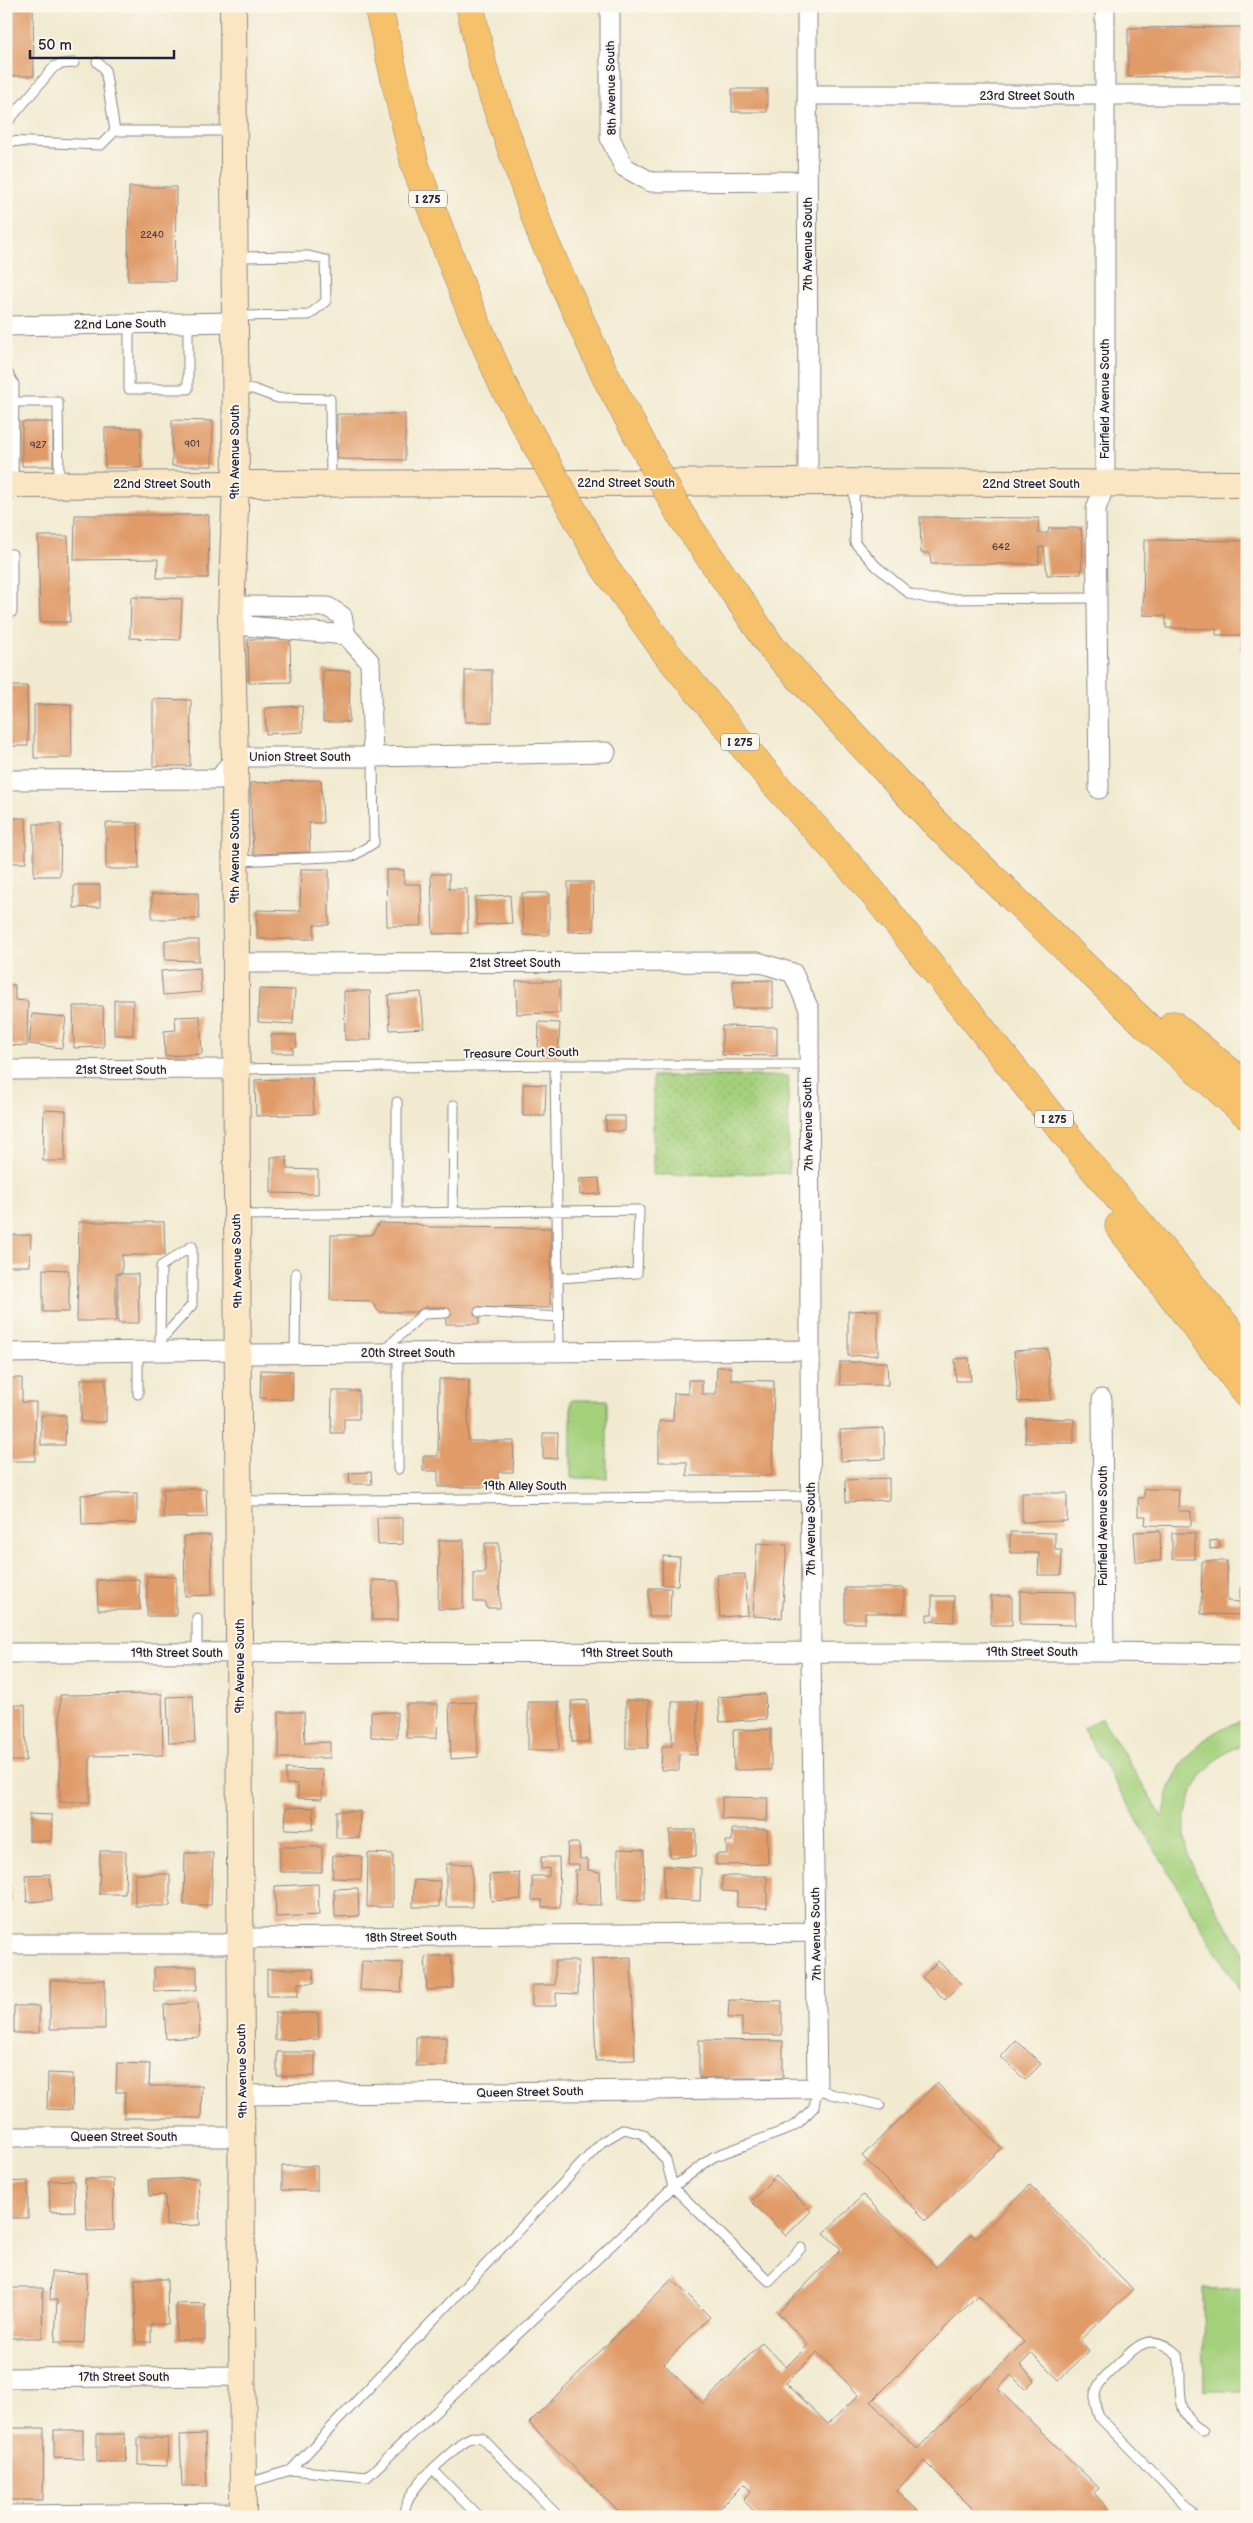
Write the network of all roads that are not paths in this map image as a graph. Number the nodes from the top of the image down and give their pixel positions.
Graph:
1 (233, 6) edge
2 (378, 6) edge
3 (470, 6) edge
4 (610, 6) edge
5 (807, 6) edge
6 (1105, 6) edge
7 (97, 62) dead end
8 (74, 63) dead end
9 (807, 95) junction
10 (1247, 95) edge
11 (1106, 96) junction
12 (6, 124) edge
13 (115, 131) junction
14 (233, 131) junction
15 (6, 141) edge
16 (808, 181) junction
17 (234, 257) junction
18 (234, 319) junction
19 (188, 323) junction
20 (128, 324) junction
21 (6, 326) edge
22 (6, 370) edge
23 (235, 389) junction
24 (14, 402) junction
25 (808, 482) junction
26 (236, 483) junction
27 (331, 483) junction
28 (854, 483) junction
29 (59, 484) junction
30 (1105, 484) junction
31 (1247, 484) edge
32 (10, 485) edge
33 (6, 554) edge
34 (1097, 598) junction
35 (6, 612) edge
36 (235, 615) junction
37 (606, 752) dead end
38 (235, 757) junction
39 (372, 757) junction
40 (6, 780) edge
41 (1099, 789) dead end
42 (934, 822) junction
43 (235, 861) junction
44 (865, 883) junction
45 (235, 964) junction
46 (793, 973) joint
47 (555, 1065) junction
48 (808, 1065) junction
49 (235, 1069) junction
50 (6, 1070) edge
51 (1247, 1086) edge
52 (398, 1102) dead end
53 (454, 1105) dead end
54 (1247, 1115) edge
55 (557, 1212) junction
56 (397, 1213) junction
57 (453, 1213) junction
58 (236, 1215) junction
59 (296, 1273) dead end
60 (558, 1278) junction
61 (479, 1312) dead end
62 (446, 1313) dead end
63 (558, 1317) junction
64 (160, 1346) junction
65 (238, 1350) junction
66 (810, 1350) junction
67 (1247, 1351) edge
68 (6, 1352) edge
69 (138, 1352) junction
70 (559, 1352) junction
71 (390, 1353) junction
72 (295, 1354) junction
73 (138, 1394) dead end
74 (1247, 1394) edge
75 (1102, 1399) dead end
76 (398, 1469) dead end
77 (812, 1496) junction
78 (238, 1501) junction
79 (197, 1618) dead end
80 (1104, 1652) junction
81 (6, 1653) edge
82 (197, 1653) junction
83 (240, 1653) junction
84 (811, 1653) junction
85 (1247, 1654) edge
86 (816, 1932) junction
87 (240, 1939) junction
88 (6, 1944) edge
89 (817, 2088) junction
90 (242, 2095) junction
91 (880, 2105) dead end
92 (6, 2137) edge
93 (242, 2137) junction
94 (672, 2187) junction
95 (801, 2248) dead end
96 (242, 2376) junction
97 (6, 2378) edge
98 (1203, 2431) dead end
99 (291, 2470) junction
100 (433, 2470) junction
101 (243, 2485) junction
102 (1192, 2512) dead end
103 (6, 2515) edge
104 (243, 2515) edge
105 (403, 2517) edge
106 (479, 2517) edge
107 (559, 2517) edge

1 - 14 street, 9th Avenue South
2 - 44 highway, I 275, bridge
3 - 42 highway, bridge
4 - 16 street, 8th Avenue South
5 - 9 street, 7th Avenue South
6 - 11 street, Fairfield Avenue South
7 - 13 lane
8 - 12 lane
9 - 11 street, 23rd Street South
9 - 16 street, 7th Avenue South
10 - 11 street, 23rd Street South
11 - 30 street, Fairfield Avenue South
13 - 14 lane
13 - 15 lane
14 - 17 street, 9th Avenue South
16 - 25 street, 7th Avenue South
17 - 18 street, 9th Avenue South
17 - 18 lane
18 - 19 street, 22nd Lane South
18 - 23 street, 9th Avenue South
19 - 20 street, 22nd Lane South
19 - 20 lane
20 - 21 street, 22nd Lane South
22 - 24 lane
23 - 26 street, 9th Avenue South
23 - 27 lane
24 - 29 lane
24 - 32 lane
25 - 27 street, 22nd Street South
25 - 28 street, 22nd Street South
26 - 27 street, 22nd Street South
26 - 29 street, 22nd Street South
26 - 36 street, 9th Avenue South
28 - 30 street, 22nd Street South
28 - 34 lane
29 - 32 street, 22nd Street South
30 - 31 street, 22nd Street South
30 - 34 street, Fairfield Avenue South
33 - 35 lane
34 - 41 street, Fairfield Avenue South
36 - 38 street, 9th Avenue South
36 - 39 street
37 - 39 street, Union Street South
38 - 39 street, Union Street South
38 - 40 street, Union Street South
38 - 43 street, 9th Avenue South
39 - 43 lane
42 - 51 highway
42 - 54 highway
43 - 45 street, 9th Avenue South
44 - 67 highway, I 275
44 - 74 highway
45 - 46 street, 21st Street South
45 - 49 street, 9th Avenue South
46 - 48 street, 7th Avenue South
47 - 48 lane, Treasure Court South
47 - 49 lane, Treasure Court South
47 - 55 lane
48 - 66 street, 7th Avenue South
49 - 50 street, 21st Street South
49 - 58 street, 9th Avenue South
52 - 56 lane
53 - 57 lane
55 - 57 lane
55 - 60 lane
55 - 60 lane
56 - 57 lane
56 - 58 lane
58 - 65 street, 9th Avenue South
59 - 72 lane
60 - 63 lane
61 - 63 lane
62 - 71 lane
63 - 70 lane
64 - 64 lane
64 - 65 street, 20th Street South
64 - 69 street, 20th Street South
65 - 72 street, 20th Street South
65 - 78 street, 9th Avenue South
66 - 70 street, 20th Street South
66 - 77 street, 7th Avenue South
68 - 69 street, 20th Street South
69 - 73 lane
70 - 71 street, 20th Street South
71 - 72 street, 20th Street South
71 - 76 lane
75 - 80 street, Fairfield Avenue South
77 - 78 lane, 19th Alley South
77 - 84 street, 7th Avenue South
78 - 83 street, 9th Avenue South
79 - 82 lane
80 - 84 street, 19th Street South
80 - 85 street, 19th Street South
81 - 82 street, 19th Street South
82 - 83 street, 19th Street South
83 - 84 street, 19th Street South
83 - 87 street, 9th Avenue South
84 - 86 street, 7th Avenue South
86 - 87 street, 18th Street South
86 - 89 street, 7th Avenue South
87 - 88 street, 18th Street South
87 - 90 street, 9th Avenue South
89 - 90 street, Queen Street South
89 - 91 lane
89 - 94 lane
90 - 93 street, 9th Avenue South
92 - 93 street, Queen Street South
93 - 96 street, 9th Avenue South
94 - 95 lane
94 - 99 lane
94 - 99 lane
96 - 97 street, 17th Street South
96 - 101 street, 9th Avenue South
98 - 102 lane
99 - 101 lane
100 - 105 lane
100 - 106 lane
100 - 107 lane
101 - 104 street, 9th Avenue South
103 - 104 street

